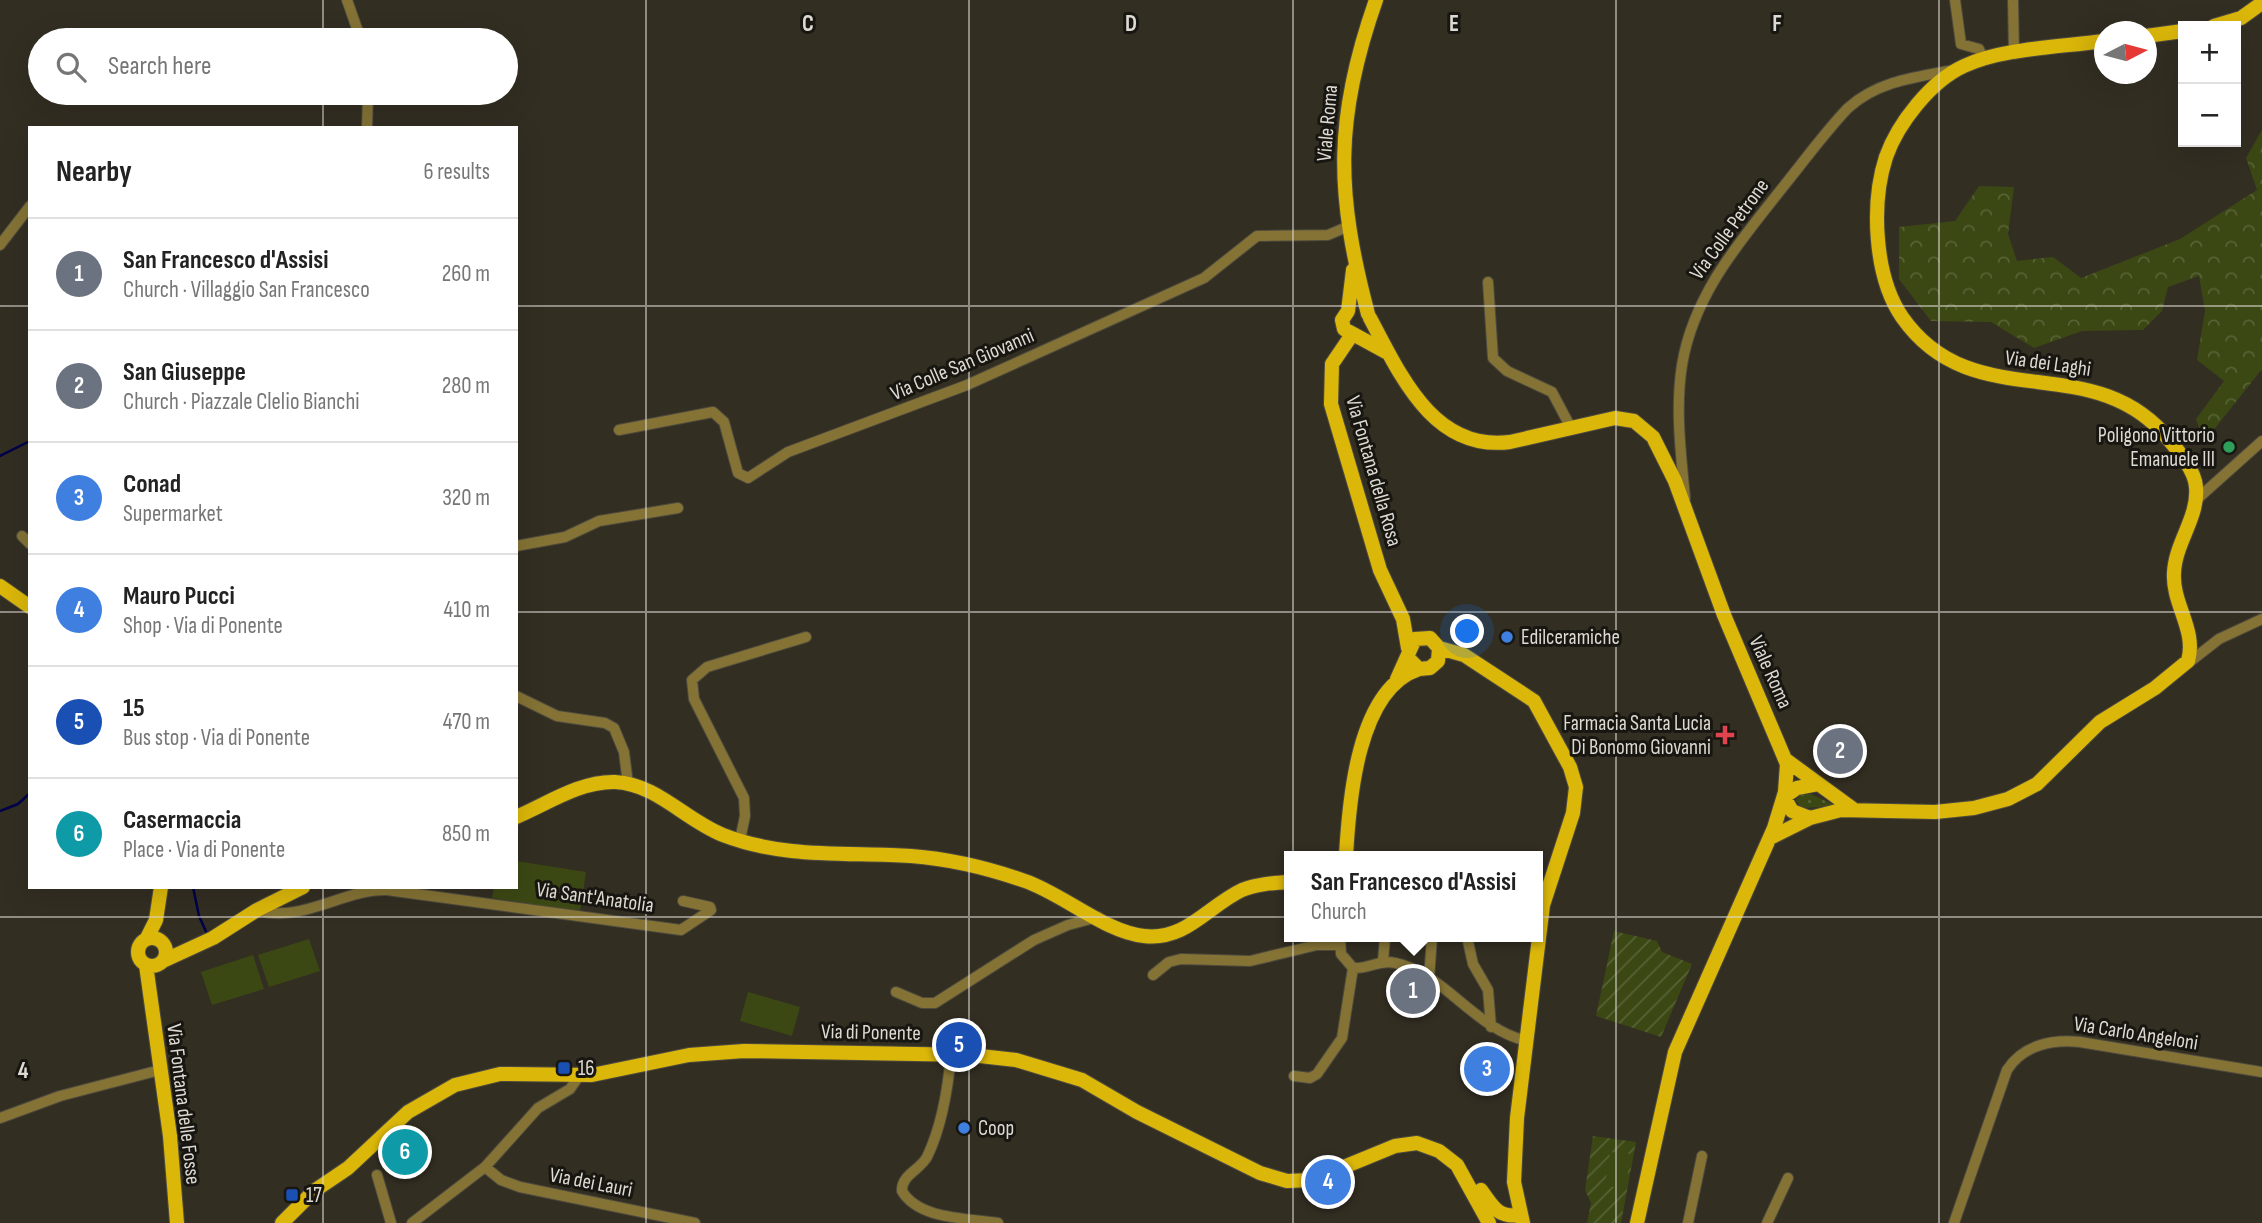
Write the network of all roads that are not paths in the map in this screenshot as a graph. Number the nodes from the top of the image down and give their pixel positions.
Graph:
1 (346, 0) edge
2 (1376, 0) edge
3 (1955, 0) edge
4 (2013, 0) edge
5 (2262, 3) edge
6 (2231, 21) edge
7 (356, 28) edge
8 (2178, 32) edge
9 (2157, 35) edge
10 (2094, 43) edge
11 (2014, 54) junction
12 (1983, 59) junction
13 (1956, 70) junction
14 (368, 105) edge
15 (367, 126) edge
16 (28, 209) edge
17 (1349, 226) junction
18 (0, 245) edge
19 (1354, 252) junction
20 (1488, 282) dead end
21 (1345, 315) junction
22 (1369, 316) junction
23 (1354, 336) junction
24 (1389, 354) junction
25 (1332, 364) junction
26 (1570, 426) junction
27 (619, 430) dead end
28 (2262, 441) edge
29 (2195, 501) junction
30 (678, 508) dead end
31 (1685, 508) junction
32 (518, 546) edge
33 (0, 586) edge
34 (28, 606) edge
35 (2262, 619) edge
36 (1403, 620) junction
37 (806, 637) dead end
38 (1435, 649) junction
39 (1408, 653) junction
40 (2182, 668) junction
41 (1419, 669) junction
42 (1395, 683) junction
43 (518, 697) edge
44 (1786, 760) junction
45 (628, 784) junction
46 (1818, 784) junction
47 (1784, 797) junction
48 (1853, 809) junction
49 (518, 816) edge
50 (1810, 818) junction
51 (1770, 838) junction
52 (740, 840) junction
53 (1346, 851) edge
54 (1284, 882) edge
55 (161, 889) edge
56 (299, 889) edge
57 (682, 901) dead end
58 (1543, 905) edge
59 (257, 910) junction
60 (1098, 918) junction
61 (157, 941) junction
62 (1334, 942) edge
63 (1340, 942) edge
64 (1385, 942) edge
65 (1432, 942) edge
66 (1468, 942) edge
67 (1539, 942) edge
68 (187, 948) junction
69 (1383, 961) junction
70 (155, 964) junction
71 (1353, 968) junction
72 (1153, 975) dead end
73 (1429, 979) junction
74 (896, 992) dead end
75 (1491, 1027) junction
76 (1527, 1041) junction
77 (951, 1054) junction
78 (160, 1070) junction
79 (2262, 1072) edge
80 (579, 1076) junction
81 (1294, 1076) dead end
82 (0, 1118) edge
83 (1702, 1156) dead end
84 (485, 1167) junction
85 (377, 1175) dead end
86 (1465, 1177) junction
87 (1788, 1178) dead end
88 (1521, 1219) edge
89 (177, 1223) edge
90 (282, 1223) edge
91 (391, 1223) edge
92 (412, 1223) edge
93 (695, 1223) edge
94 (998, 1223) edge
95 (1489, 1223) edge
96 (1637, 1223) edge
97 (1688, 1223) edge
98 (1767, 1223) edge
99 (1954, 1223) edge

1 - 7 street
2 - 17 main road, Viale Roma
3 - 12 street
4 - 11 street
5 - 6 main road
8 - 9 main road
10 - 11 main road, Via dei Laghi
11 - 12 main road, Via dei Laghi
12 - 13 main road, Via dei Laghi
13 - 29 main road, Via dei Laghi
13 - 31 street, Via Colle Petrone
14 - 15 street
16 - 18 street
17 - 19 main road, Viale Roma
17 - 27 street, Via Colle San Giovanni
19 - 21 main road, Viale Roma
19 - 22 main road, Viale Roma
20 - 26 street
21 - 22 main road
21 - 23 main road
21 - 25 main road, Via Fontana della Rosa
22 - 23 main road
22 - 24 main road, Viale Roma
23 - 24 main road
23 - 25 main road
24 - 26 main road, Viale Roma
25 - 36 main road, Via Fontana della Rosa
26 - 31 main road, Viale Roma
28 - 29 street
29 - 40 main road, Via dei Laghi
30 - 32 street
31 - 44 main road, Viale Roma
33 - 34 main road
35 - 40 street
36 - 38 main road
36 - 39 main road, Via Fontana della Rosa
37 - 52 street
38 - 39 main road
38 - 41 main road
38 - 58 main road
39 - 41 main road
39 - 42 main road
40 - 48 main road
41 - 42 main road
42 - 53 main road
43 - 45 street
44 - 46 main road
44 - 47 main road, Viale Roma
45 - 49 main road
45 - 52 main road
46 - 47 main road
46 - 48 main road
47 - 50 main road
47 - 51 main road, Viale Roma
48 - 50 main road
50 - 51 main road
51 - 96 main road, Viale Roma
52 - 60 main road
54 - 60 main road
55 - 61 main road, Via Fontana delle Fosse
56 - 59 main road
57 - 59 street, Via Sant'Anatolia
59 - 68 main road
60 - 74 street
61 - 68 main road
61 - 70 main road, Via Fontana delle Fosse
61 - 70 main road, Via Fontana delle Fosse
62 - 72 street
63 - 71 street
64 - 69 street
65 - 73 street
66 - 75 street
67 - 76 main road
68 - 70 main road
69 - 71 street
69 - 73 street
70 - 78 main road, Via Fontana delle Fosse
71 - 81 street
73 - 75 street
75 - 76 street
76 - 88 main road
77 - 80 main road, Via di Ponente
77 - 86 main road, Via di Ponente
77 - 94 street
78 - 82 street
78 - 89 main road, Via Fontana delle Fosse
79 - 99 street, Via Carlo Angeloni
80 - 84 street
80 - 90 main road, Via di Ponente
83 - 97 street
84 - 92 street
84 - 93 street, Via dei Lauri
85 - 91 street
86 - 88 main road, Via di Ponente
86 - 95 main road, Via di Ponente
87 - 98 street

